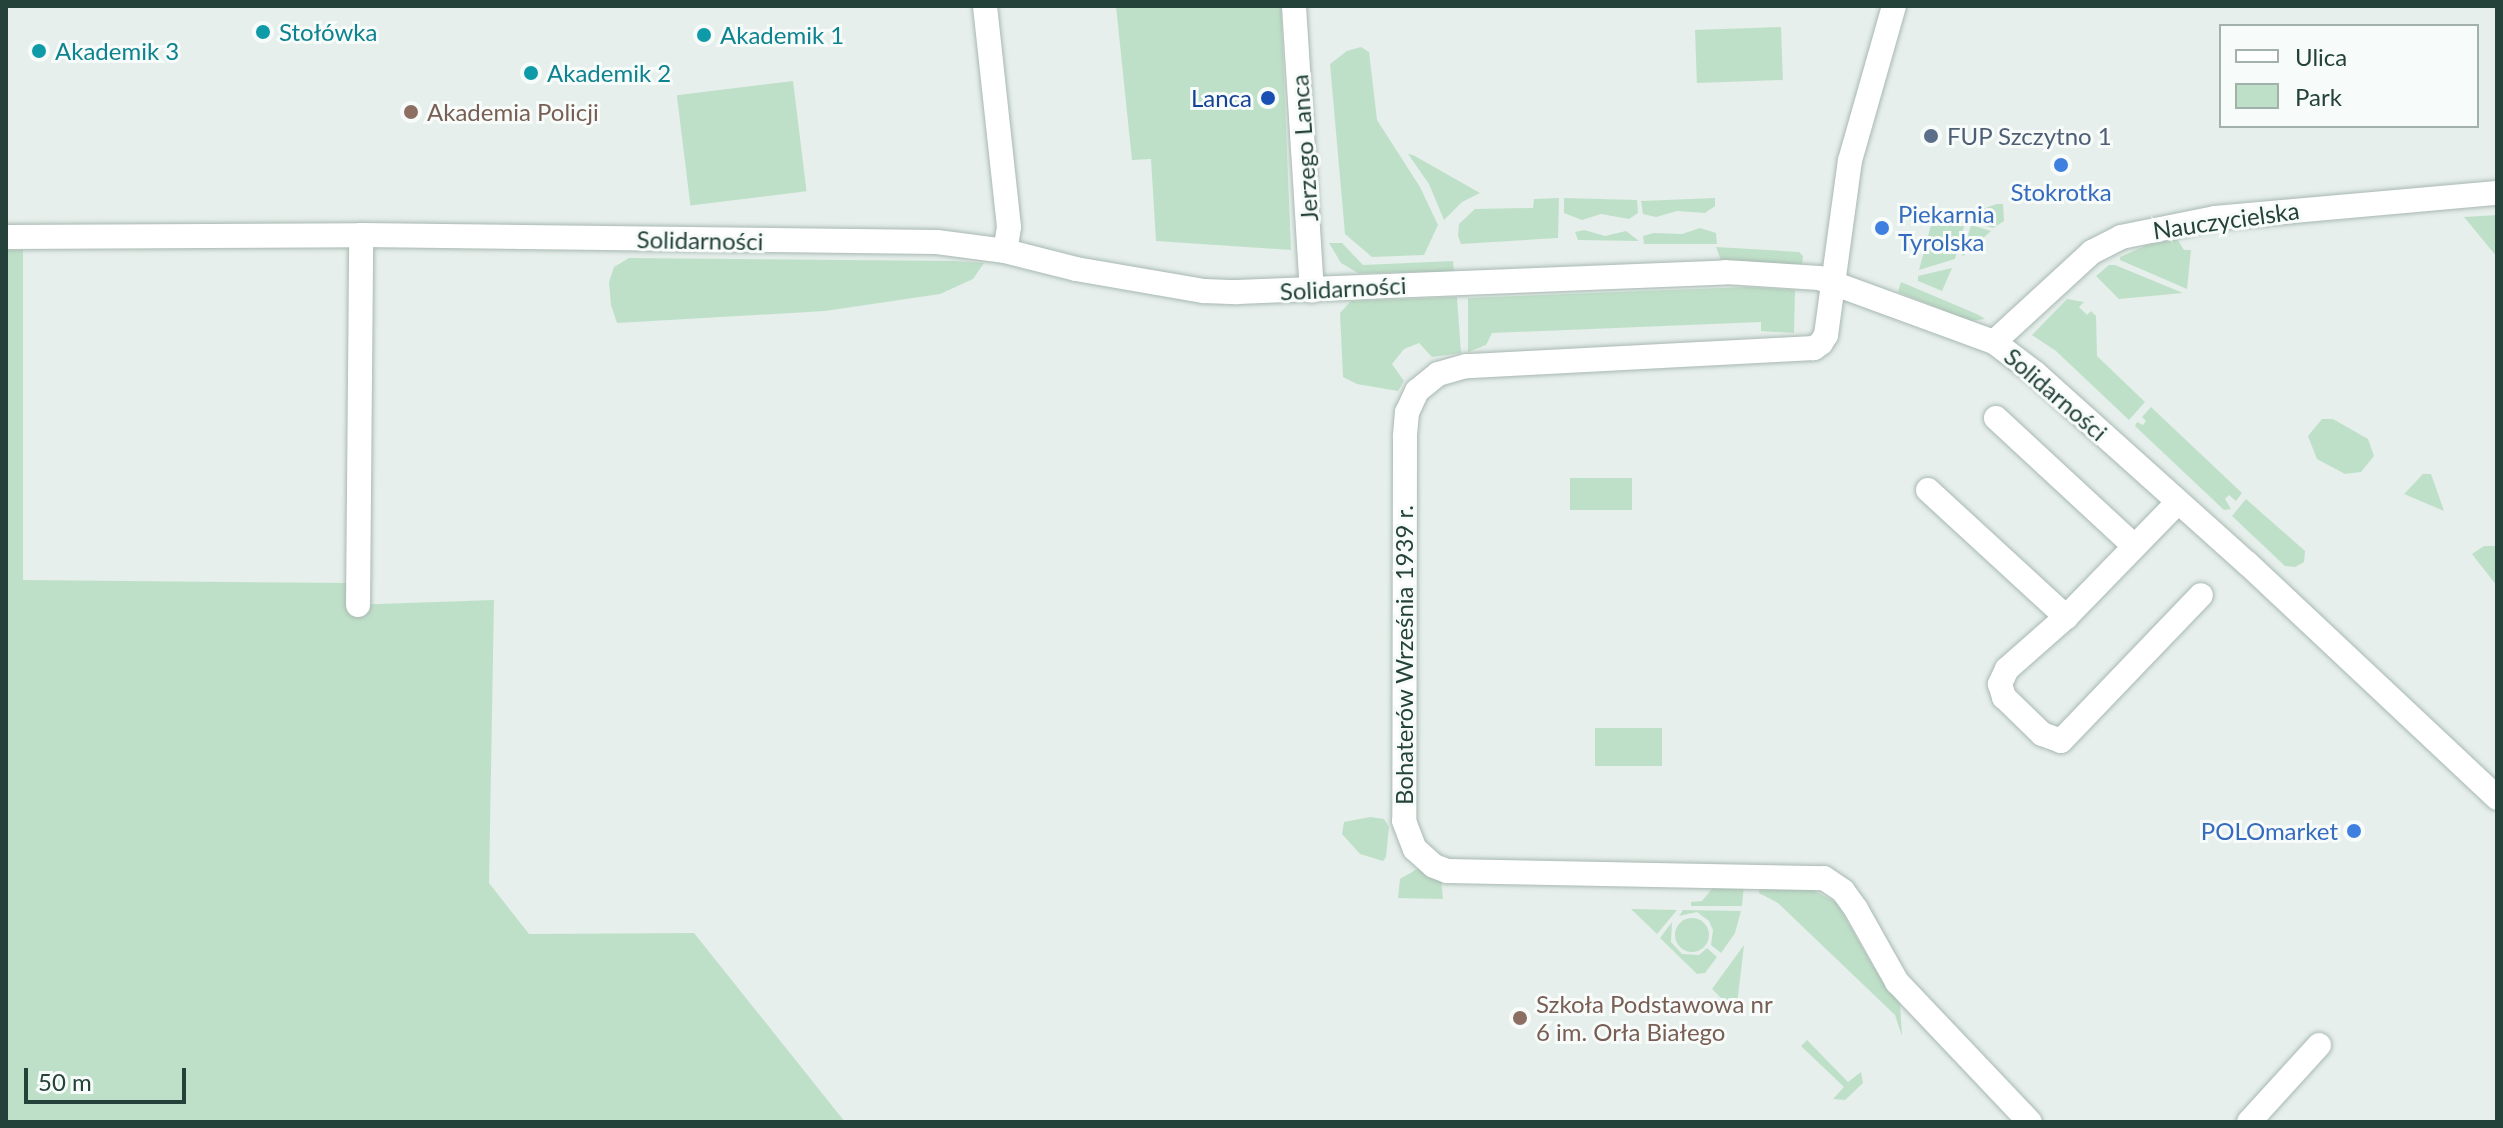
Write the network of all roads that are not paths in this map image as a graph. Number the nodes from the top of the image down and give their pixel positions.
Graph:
1 (985, 6) edge
2 (1294, 6) edge
3 (1894, 6) edge
4 (2497, 193) edge
5 (361, 235) junction
6 (6, 237) edge
7 (1005, 251) junction
8 (1833, 283) junction
9 (1312, 290) junction
10 (1994, 342) junction
11 (1996, 418) dead end
12 (1928, 490) dead end
13 (2178, 502) junction
14 (2134, 546) junction
15 (2201, 595) dead end
16 (358, 605) dead end
17 (2066, 617) junction
18 (2497, 798) edge
19 (2319, 1045) dead end
20 (2030, 1122) edge
21 (2249, 1122) edge

1 - 7 street
2 - 9 street, Jerzego Lanca
3 - 8 street, Bohaterów Września 1939 r.
4 - 10 street, Nauczycielska
5 - 6 street, Solidarności
5 - 7 street, Solidarności
5 - 16 street
7 - 9 street, Solidarności
8 - 9 street, Solidarności
8 - 10 street, Solidarności
8 - 20 street, Bohaterów Września 1939 r.
10 - 13 street, Solidarności
11 - 14 street
12 - 17 street
13 - 14 street
13 - 18 street, Solidarności
14 - 17 street
15 - 17 street
19 - 21 street

